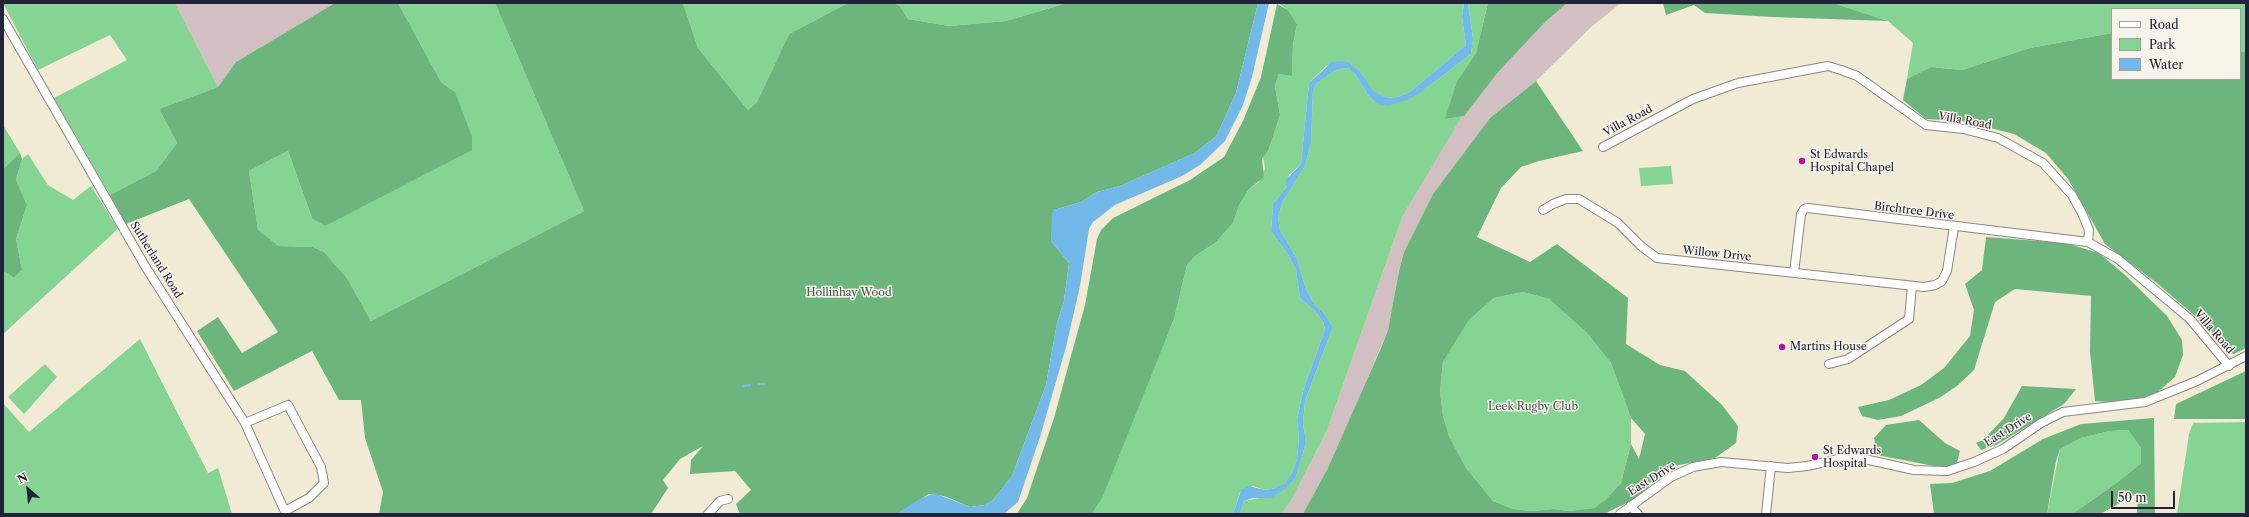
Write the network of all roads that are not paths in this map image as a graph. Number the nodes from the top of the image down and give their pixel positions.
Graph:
1 (3, 19) edge
2 (1603, 147) dead end
3 (1543, 210) dead end
4 (1954, 227) junction
5 (2088, 242) junction
6 (1794, 273) junction
7 (1912, 286) junction
8 (2246, 356) edge
9 (1829, 364) dead end
10 (2229, 366) junction
11 (245, 424) junction
12 (1771, 466) junction
13 (728, 499) dead end
14 (1630, 506) junction
15 (285, 513) edge
16 (708, 514) edge
17 (1620, 514) edge
18 (1638, 514) edge
19 (1766, 514) edge

1 - 11 street, Sutherland Road
2 - 5 street, Villa Road
3 - 6 street, Willow Drive
4 - 5 street, Birchtree Drive
4 - 6 street, Birchtree Drive
4 - 7 street, Willow Drive
5 - 10 street, Villa Road
6 - 7 street, Willow Drive
7 - 9 street
8 - 10 street, East Drive
10 - 12 street, East Drive
11 - 15 street, Sutherland Road
11 - 15 street
12 - 14 street, East Drive
12 - 19 street
13 - 16 street
14 - 17 street, East Drive
14 - 18 street

